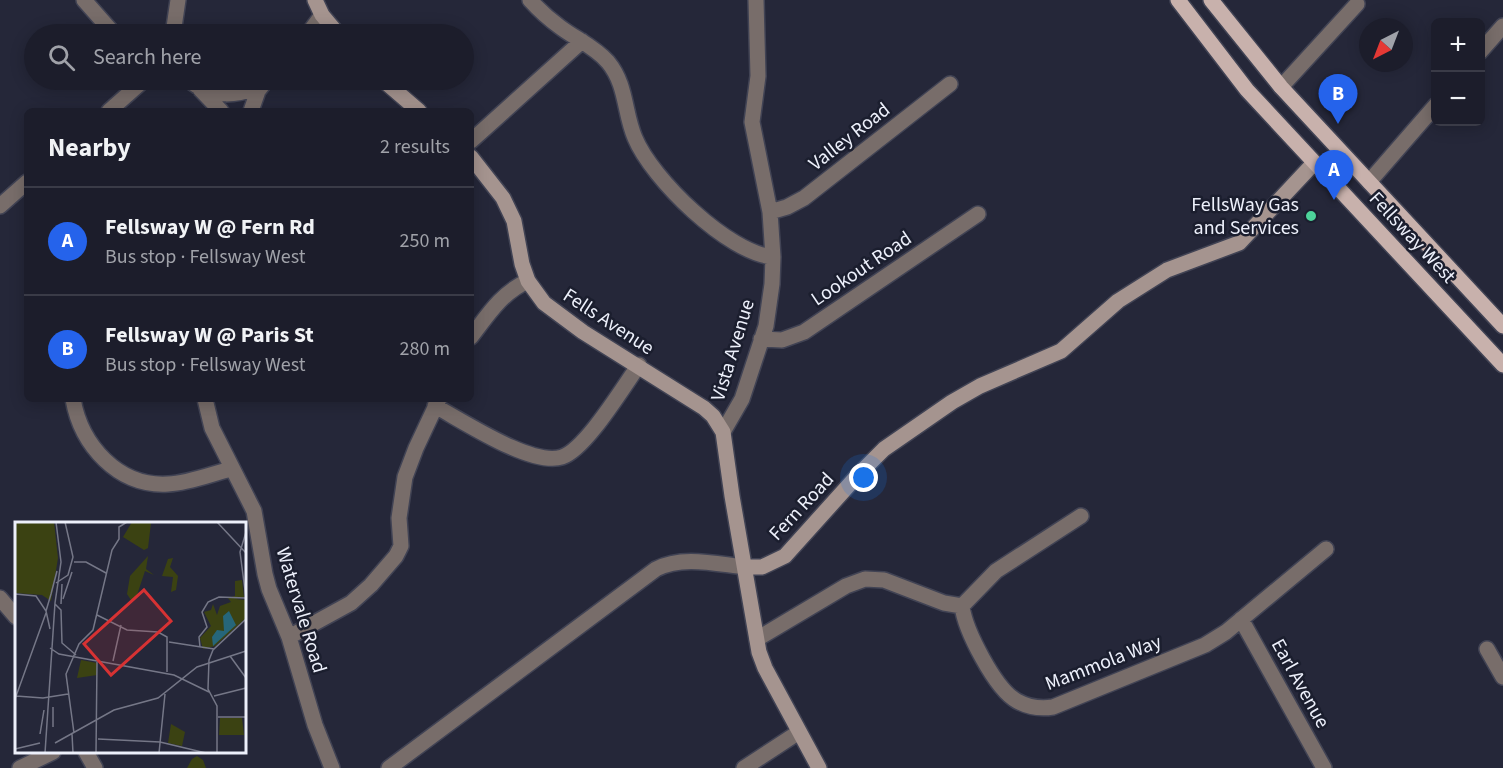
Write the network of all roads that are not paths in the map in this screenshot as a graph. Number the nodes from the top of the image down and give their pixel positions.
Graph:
1 (84, 0) edge
2 (178, 0) edge
3 (315, 0) edge
4 (530, 0) edge
5 (756, 0) edge
6 (1178, 0) edge
7 (1211, 0) edge
8 (1357, 4) dead end
9 (322, 15) junction
10 (105, 24) edge
11 (174, 24) edge
12 (315, 24) edge
13 (330, 24) edge
14 (1503, 26) edge
15 (582, 41) junction
16 (1485, 46) edge
17 (950, 84) dead end
18 (1281, 87) junction
19 (133, 90) edge
20 (200, 90) edge
21 (206, 90) edge
22 (251, 90) edge
23 (260, 90) edge
24 (395, 90) edge
25 (112, 108) edge
26 (217, 108) edge
27 (252, 108) edge
28 (416, 108) edge
29 (1431, 111) edge
30 (474, 138) edge
31 (474, 162) edge
32 (1314, 163) junction
33 (1369, 183) junction
34 (24, 185) edge
35 (0, 206) edge
36 (770, 212) junction
37 (978, 214) dead end
38 (773, 257) junction
39 (528, 281) junction
40 (1503, 326) edge
41 (474, 333) edge
42 (761, 339) junction
43 (639, 365) junction
44 (1503, 365) edge
45 (74, 402) edge
46 (206, 402) edge
47 (437, 403) edge
48 (723, 432) junction
49 (231, 468) junction
50 (1081, 516) dead end
51 (1326, 549) dead end
52 (745, 567) junction
53 (0, 599) edge
54 (962, 606) junction
55 (15, 616) edge
56 (1241, 619) junction
57 (289, 637) junction
58 (757, 639) junction
59 (1487, 649) dead end
60 (1503, 678) edge
61 (799, 732) junction
62 (51, 753) edge
63 (87, 753) edge
64 (20, 768) edge
65 (95, 768) edge
66 (332, 768) edge
67 (389, 768) edge
68 (744, 768) edge
69 (819, 768) edge
70 (1324, 768) edge

1 - 10 street
2 - 11 street
3 - 9 street
4 - 15 street
5 - 36 street, Vista Avenue
6 - 32 main road, Fellsway West
7 - 18 main road, Fellsway West
8 - 18 street
9 - 12 street
9 - 13 street
14 - 16 street
15 - 30 street
15 - 38 street
17 - 36 street, Valley Road
18 - 33 main road, Fellsway West
19 - 25 street
20 - 26 street
21 - 22 street
23 - 27 street
24 - 28 street
29 - 33 street
31 - 39 street, Fells Avenue
32 - 44 main road, Fellsway West
32 - 52 street, Fern Road
33 - 40 main road, Fellsway West
34 - 35 street
36 - 38 street, Vista Avenue
37 - 42 street, Lookout Road
38 - 42 street, Vista Avenue
39 - 41 street
39 - 43 street, Fells Avenue
42 - 48 street, Vista Avenue
43 - 47 street
43 - 48 street, Fells Avenue
45 - 49 street
46 - 49 street, Watervale Road
47 - 57 street
48 - 52 street, Vista Avenue
49 - 57 street, Watervale Road
50 - 54 street
51 - 56 street, Mammola Way
52 - 58 street, Vista Avenue
52 - 67 street, Fern Road
53 - 55 street
54 - 56 street, Mammola Way
54 - 58 street
56 - 70 street, Earl Avenue
57 - 66 street, Watervale Road
58 - 61 street, Vista Avenue
59 - 60 street
61 - 68 street
61 - 69 street, Vista Avenue
62 - 64 street
63 - 65 street

